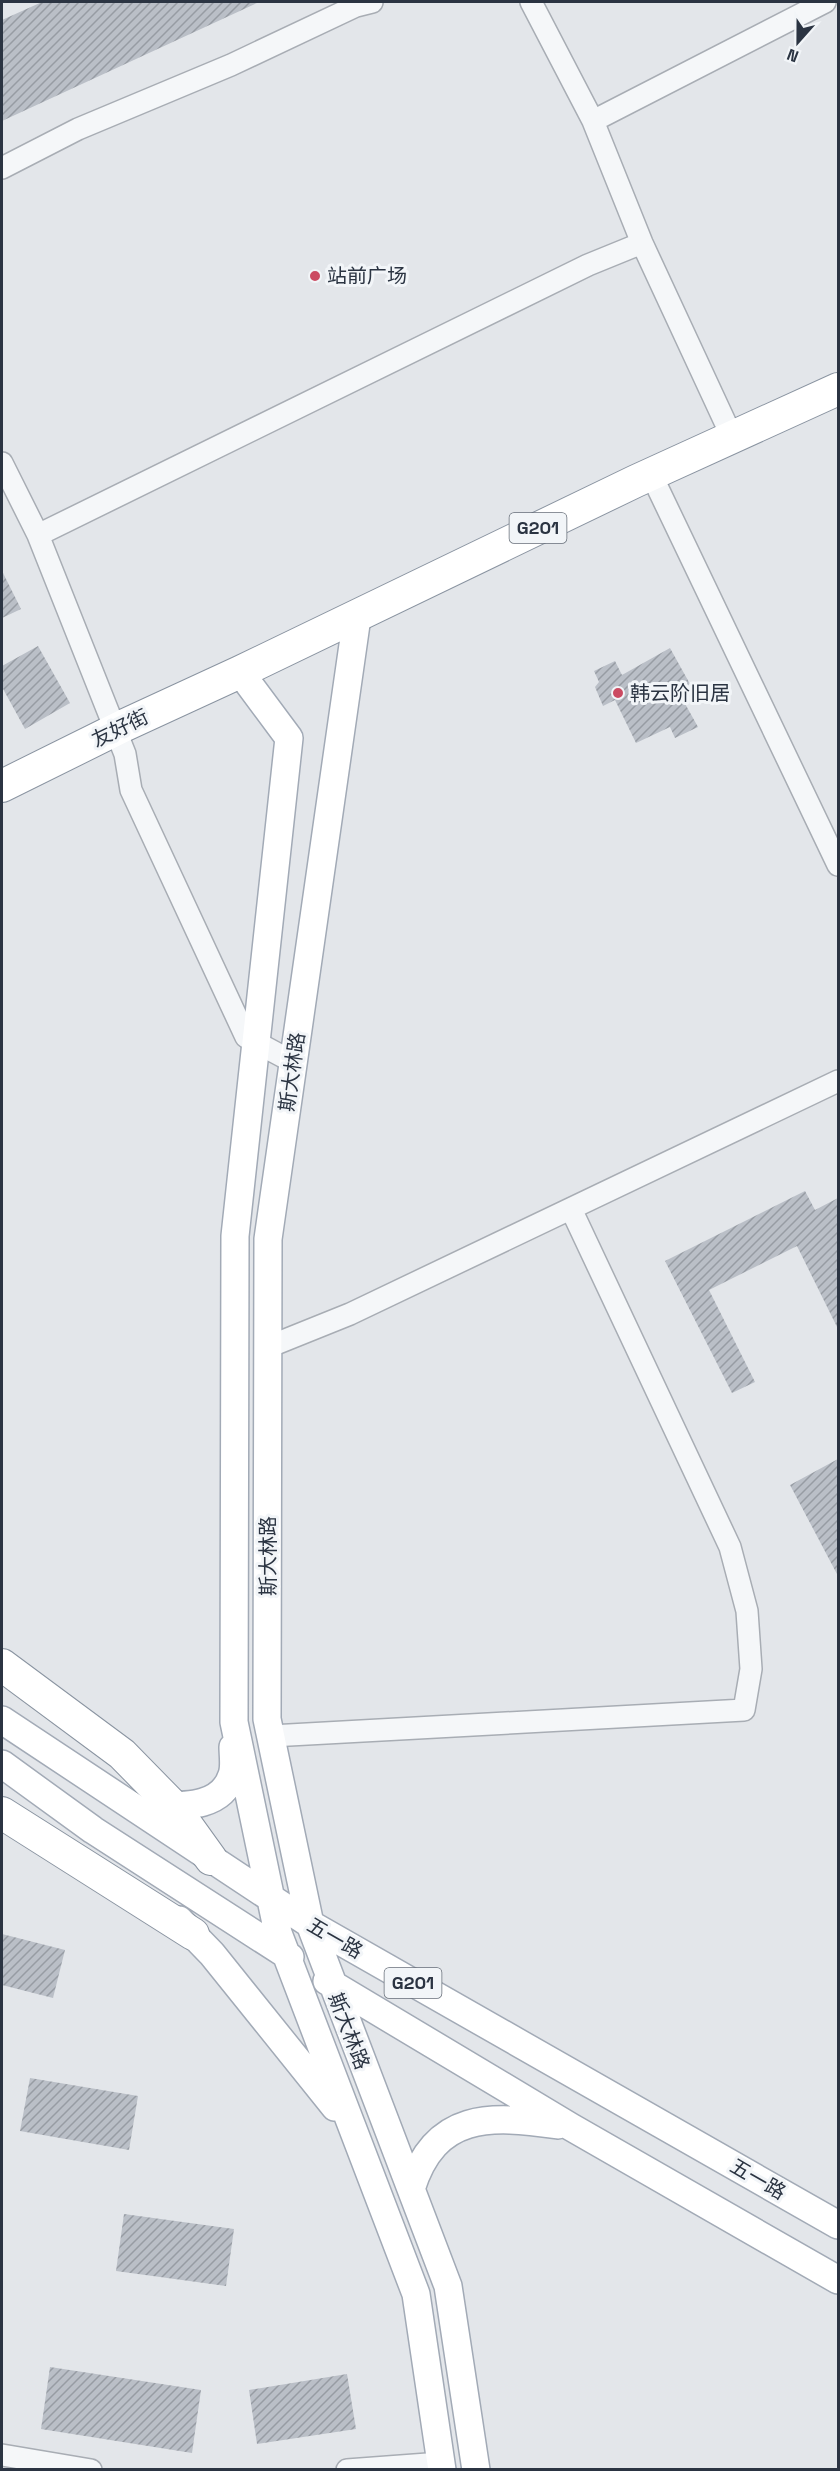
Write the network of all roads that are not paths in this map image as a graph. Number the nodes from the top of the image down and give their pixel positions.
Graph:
1 (372, 2) edge
2 (531, 2) edge
3 (825, 2) edge
4 (592, 121) junction
5 (2, 168) edge
6 (642, 243) junction
7 (838, 389) edge
8 (732, 437) junction
9 (2, 463) edge
10 (651, 474) junction
11 (38, 535) junction
12 (357, 617) junction
13 (240, 672) junction
14 (115, 730) junction
15 (2, 786) edge
16 (838, 865) edge
17 (256, 1043) junction
18 (293, 1062) junction
19 (838, 1081) edge
20 (571, 1209) junction
21 (268, 1347) junction
22 (2, 1665) edge
23 (2, 1720) edge
24 (234, 1722) junction
25 (271, 1736) junction
26 (2, 1764) edge
27 (131, 1806) junction
28 (173, 1806) junction
29 (2, 1813) edge
30 (93, 1830) junction
31 (211, 1859) junction
32 (271, 1898) junction
33 (310, 1924) junction
34 (193, 1934) junction
35 (285, 1954) junction
36 (331, 1984) junction
37 (571, 2127) junction
38 (351, 2128) junction
39 (411, 2189) junction
40 (838, 2225) edge
41 (838, 2280) edge
42 (2, 2456) edge
43 (441, 2466) edge
44 (37, 2469) edge
45 (91, 2469) edge
46 (347, 2469) edge
47 (476, 2469) edge

1 - 5 street
2 - 4 street
3 - 4 street
4 - 6 street
6 - 8 street
6 - 11 street
7 - 8 highway, G201
8 - 10 highway, G201
9 - 11 street
10 - 12 highway, G201
10 - 16 street
11 - 14 street
12 - 13 highway, G201
12 - 18 main road, 斯大林路
13 - 14 highway, 友好街 / G201
13 - 17 main road, 斯大林路
14 - 15 highway, 友好街 / G201
14 - 17 street
17 - 18 street
17 - 24 main road, 斯大林路
18 - 21 main road, 斯大林路
19 - 20 street
20 - 21 street
20 - 25 street
21 - 25 main road, 斯大林路
22 - 28 highway
23 - 27 main road, 五一路 / G201
24 - 28 main road
24 - 32 main road, 斯大林路
25 - 33 main road, 斯大林路
26 - 30 main road
27 - 28 main road
27 - 31 main road, 五一路 / G201
28 - 31 highway
29 - 34 highway
30 - 34 main road
30 - 35 main road
31 - 32 main road, 五一路 / G201
32 - 33 main road, 五一路 / G201
32 - 35 main road, 斯大林路
33 - 36 main road, 斯大林路
33 - 40 main road, 五一路 / G201
34 - 38 main road
35 - 36 main road
35 - 38 main road, 斯大林路
36 - 37 main road
36 - 39 main road, 斯大林路
37 - 39 main road
37 - 41 main road
38 - 43 main road, 斯大林路
39 - 47 main road, 斯大林路
42 - 44 street
42 - 45 street
43 - 46 street

